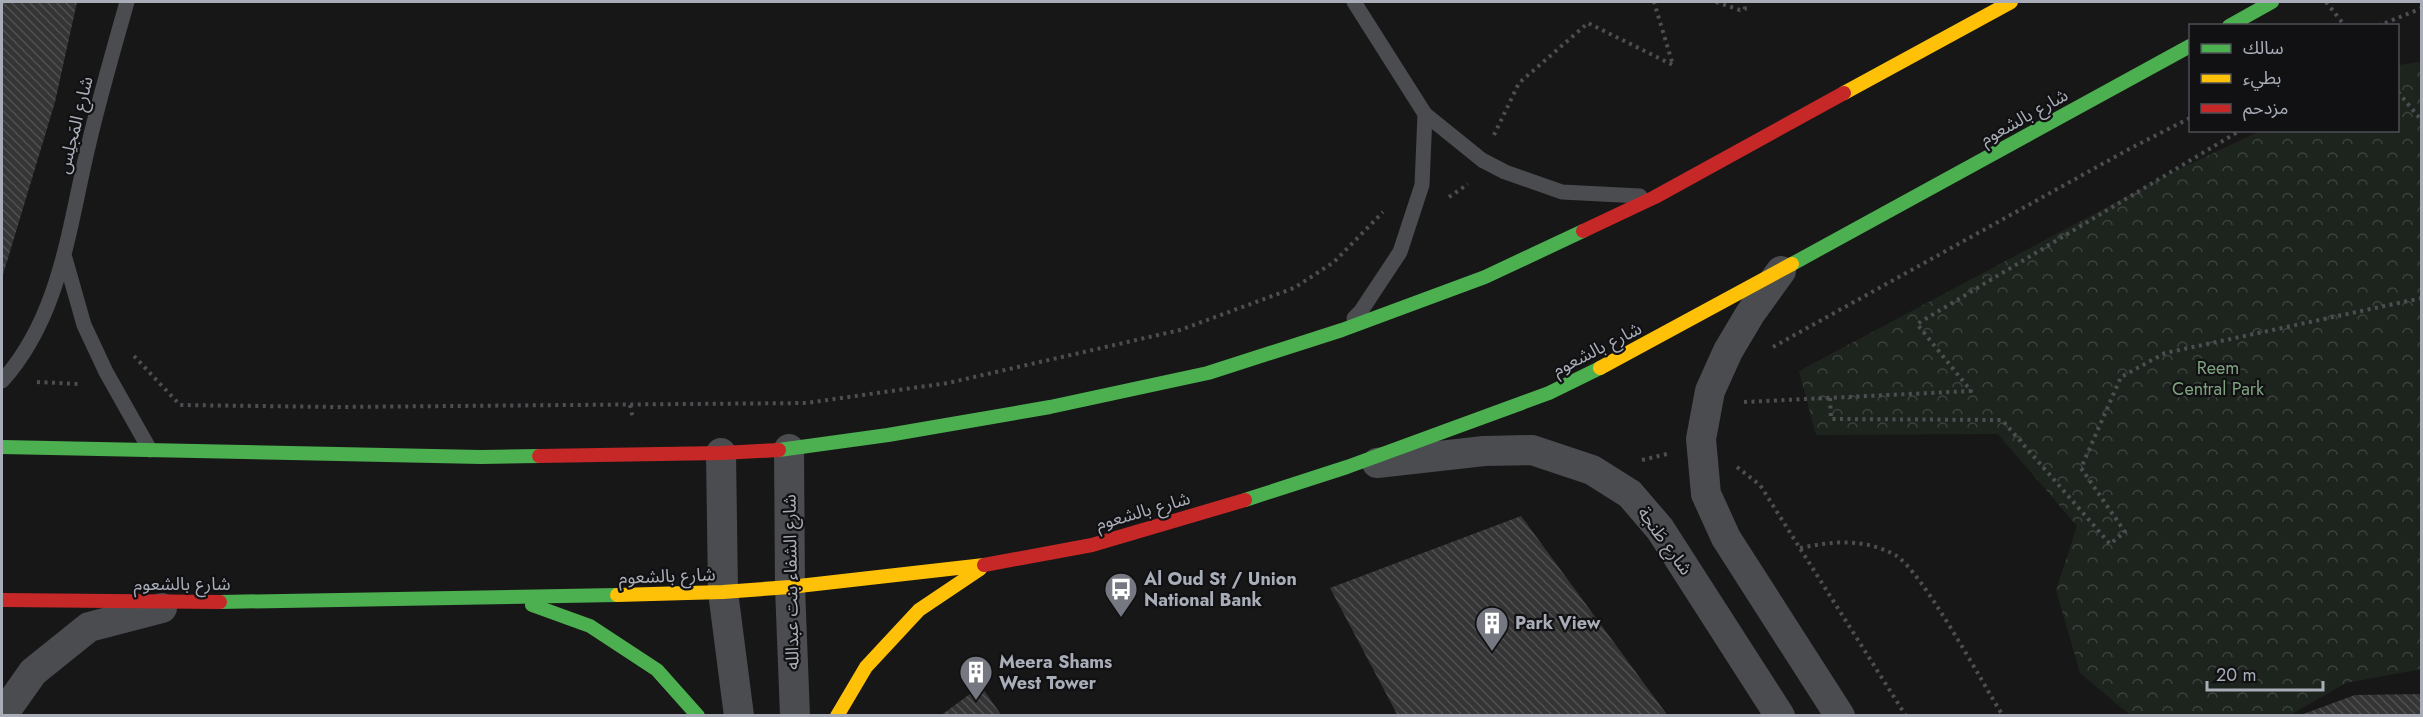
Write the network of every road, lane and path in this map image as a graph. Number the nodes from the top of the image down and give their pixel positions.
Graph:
1 (127, 2) edge
2 (1354, 2) edge
3 (1654, 2) edge
4 (1716, 2) edge
5 (1744, 2) edge
6 (2011, 2) edge
7 (2272, 2) edge
8 (2326, 2) edge
9 (2421, 8) edge
10 (2233, 24) edge
11 (2343, 24) edge
12 (2383, 24) edge
13 (2189, 47) edge
14 (2399, 95) edge
15 (1425, 114) junction
16 (2189, 119) edge
17 (2421, 121) edge
18 (2238, 132) edge
19 (1493, 136) dead end
20 (1476, 179) dead end
21 (1655, 197) junction
22 (1441, 202) dead end
23 (1386, 209) dead end
24 (65, 258) junction
25 (1781, 271) junction
26 (2421, 298) edge
27 (1342, 330) junction
28 (1766, 351) dead end
29 (134, 356) dead end
30 (2, 381) edge
31 (32, 382) dead end
32 (87, 384) dead end
33 (1830, 398) junction
34 (1737, 402) dead end
35 (2, 447) edge
36 (789, 449) junction
37 (150, 450) junction
38 (1675, 451) dead end
39 (721, 453) junction
40 (1632, 463) dead end
41 (1734, 465) dead end
42 (1347, 467) junction
43 (1800, 548) junction
44 (986, 565) junction
45 (790, 587) junction
46 (723, 592) junction
47 (513, 598) junction
48 (2, 600) edge
49 (183, 602) junction
50 (2, 716) edge
51 (698, 716) edge
52 (739, 716) edge
53 (795, 716) edge
54 (837, 716) edge
55 (1780, 716) edge
56 (1840, 716) edge
57 (1905, 716) edge
58 (2002, 716) edge

1 - 24 lane, شارع المَجلِس
2 - 15 lane
3 - 19 path
4 - 5 path
6 - 21 main road
7 - 10 main road
8 - 11 path
9 - 12 path
13 - 25 main road, شارع بالشعوم
14 - 17 path
15 - 21 lane
15 - 27 lane
16 - 28 path
18 - 33 path
20 - 22 path
21 - 27 main road
23 - 29 path
24 - 30 lane, شارع المَجلِس
24 - 37 lane, شارع المَجلِس
25 - 42 main road, شارع بالشعوم
25 - 56 street
26 - 33 path
27 - 36 main road
31 - 32 path
33 - 34 path
35 - 37 main road
36 - 39 main road
36 - 45 street, شارع الشفاء بنت عبدالله
37 - 39 main road
38 - 40 path
39 - 46 street
41 - 43 path
42 - 44 main road, شارع بالشعوم
42 - 55 street, شارع طَنجة
43 - 57 path
43 - 58 path
44 - 45 main road, شارع بالشعوم
44 - 54 main road
45 - 46 main road, شارع بالشعوم
45 - 53 street, شارع الشفاء بنت عبدالله
46 - 47 main road, شارع بالشعوم
46 - 52 street
47 - 49 main road, شارع بالشعوم
47 - 51 main road
48 - 49 main road, شارع بالشعوم
49 - 50 street

